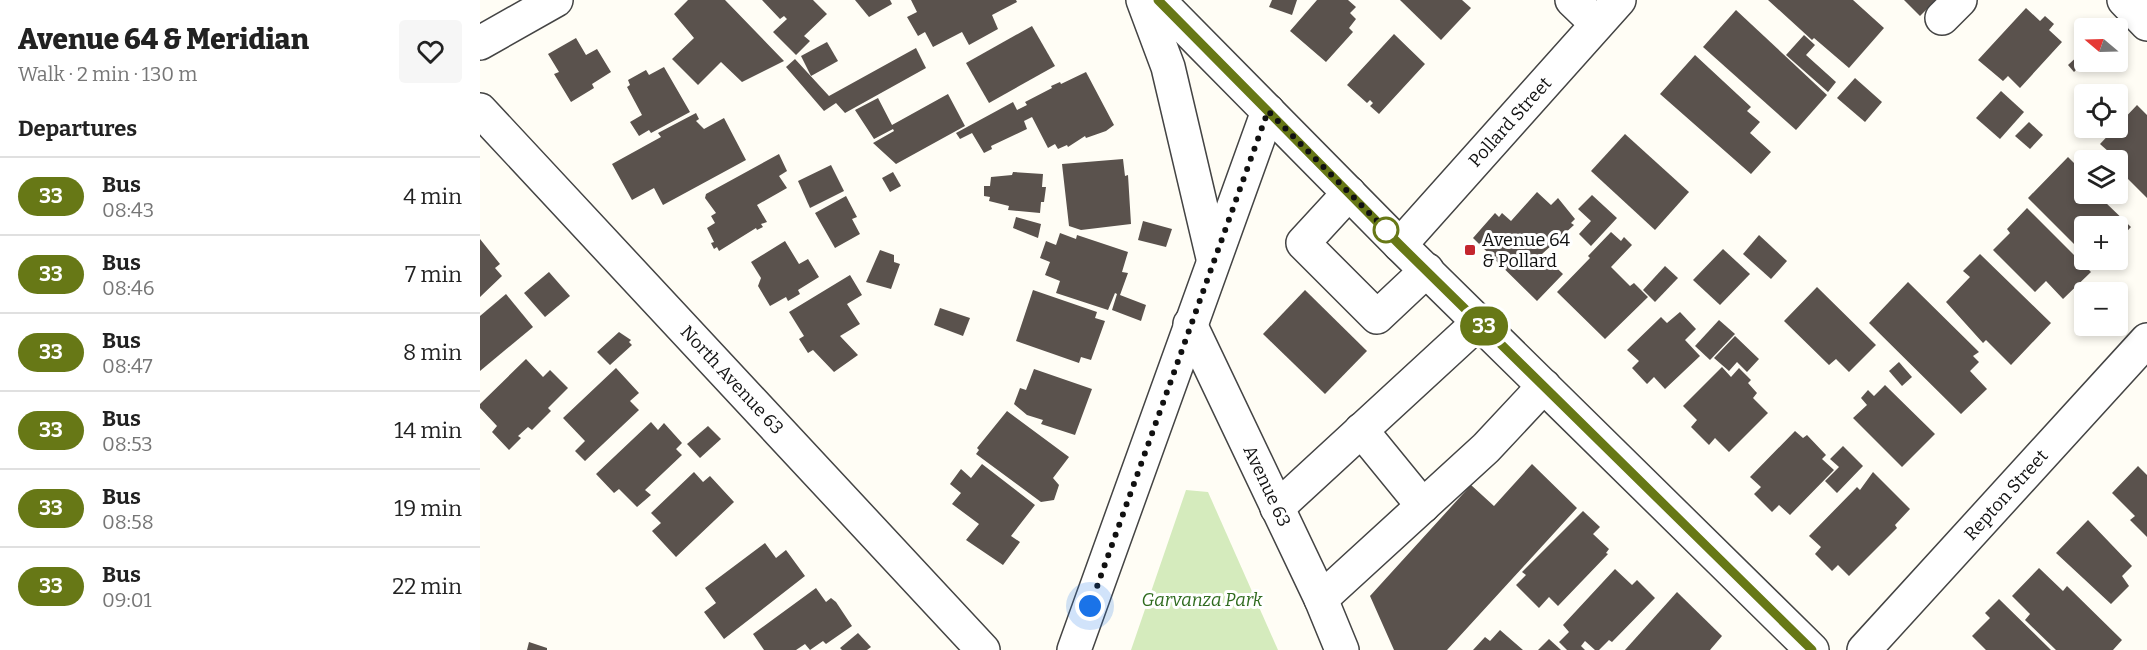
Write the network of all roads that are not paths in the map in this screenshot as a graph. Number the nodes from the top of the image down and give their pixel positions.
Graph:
1 (556, 0) edge
2 (1143, 0) edge
3 (1158, 0) edge
4 (1572, 0) edge
5 (1619, 0) edge
6 (2124, 0) edge
7 (1597, 24) junction
8 (2147, 24) edge
9 (480, 43) edge
10 (480, 110) edge
11 (1268, 111) junction
12 (1349, 193) junction
13 (1400, 245) junction
14 (1213, 258) junction
15 (1426, 270) junction
16 (1479, 322) junction
17 (1190, 324) junction
18 (2147, 340) edge
19 (1544, 386) junction
20 (1361, 430) junction
21 (1423, 506) junction
22 (1277, 508) junction
23 (1321, 599) junction
24 (983, 650) edge
25 (1074, 650) edge
26 (1342, 650) edge
27 (1812, 650) edge
28 (1864, 650) edge

1 - 9 street
2 - 14 street
3 - 11 street
4 - 7 street
5 - 7 street, Pollard Street
6 - 8 street
7 - 13 street, Pollard Street
10 - 24 street, North Avenue 63
11 - 12 street
11 - 14 street
12 - 13 street
12 - 15 street
13 - 15 street
14 - 17 street
15 - 16 street
16 - 19 street
16 - 20 street
17 - 22 street, Avenue 63
17 - 25 street
18 - 28 street, Repton Street
19 - 21 street
19 - 27 street
20 - 21 street
20 - 22 street
21 - 23 street
22 - 23 street, Avenue 63
23 - 26 street, Avenue 63

